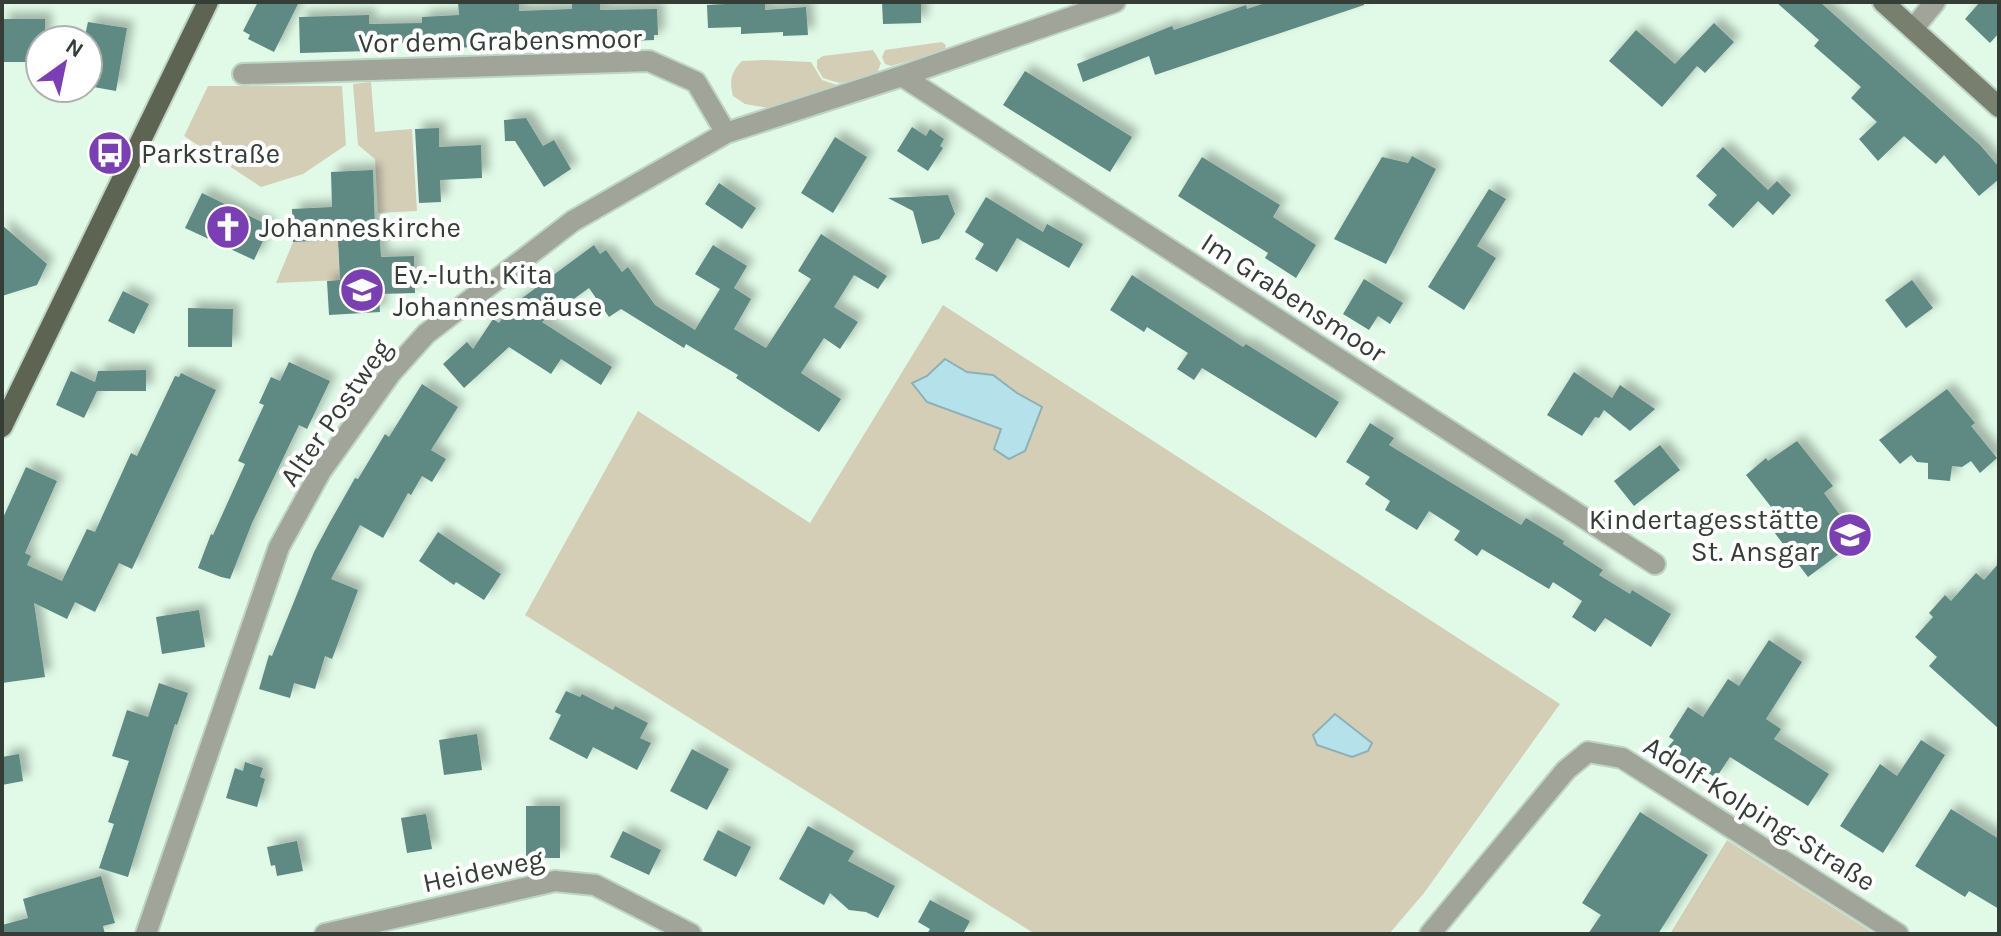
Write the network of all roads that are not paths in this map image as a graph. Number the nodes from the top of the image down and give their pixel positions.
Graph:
1 (208, 2) edge
2 (1115, 2) edge
3 (1883, 2) edge
4 (1935, 2) edge
5 (1913, 29) junction
6 (243, 74) dead end
7 (902, 76) junction
8 (1999, 107) edge
9 (726, 133) junction
10 (2, 427) edge
11 (1655, 564) dead end
12 (146, 934) edge
13 (325, 934) edge
14 (691, 934) edge
15 (1430, 934) edge
16 (1898, 934) edge

1 - 10 main road
2 - 7 street, Alter Postweg
3 - 5 street
4 - 5 street
5 - 8 street
6 - 9 street, Vor dem Grabensmoor
7 - 9 street, Alter Postweg
7 - 11 street, Im Grabensmoor
9 - 12 street, Alter Postweg
13 - 14 street, Heideweg
15 - 16 street, Adolf-Kolping-Straße

